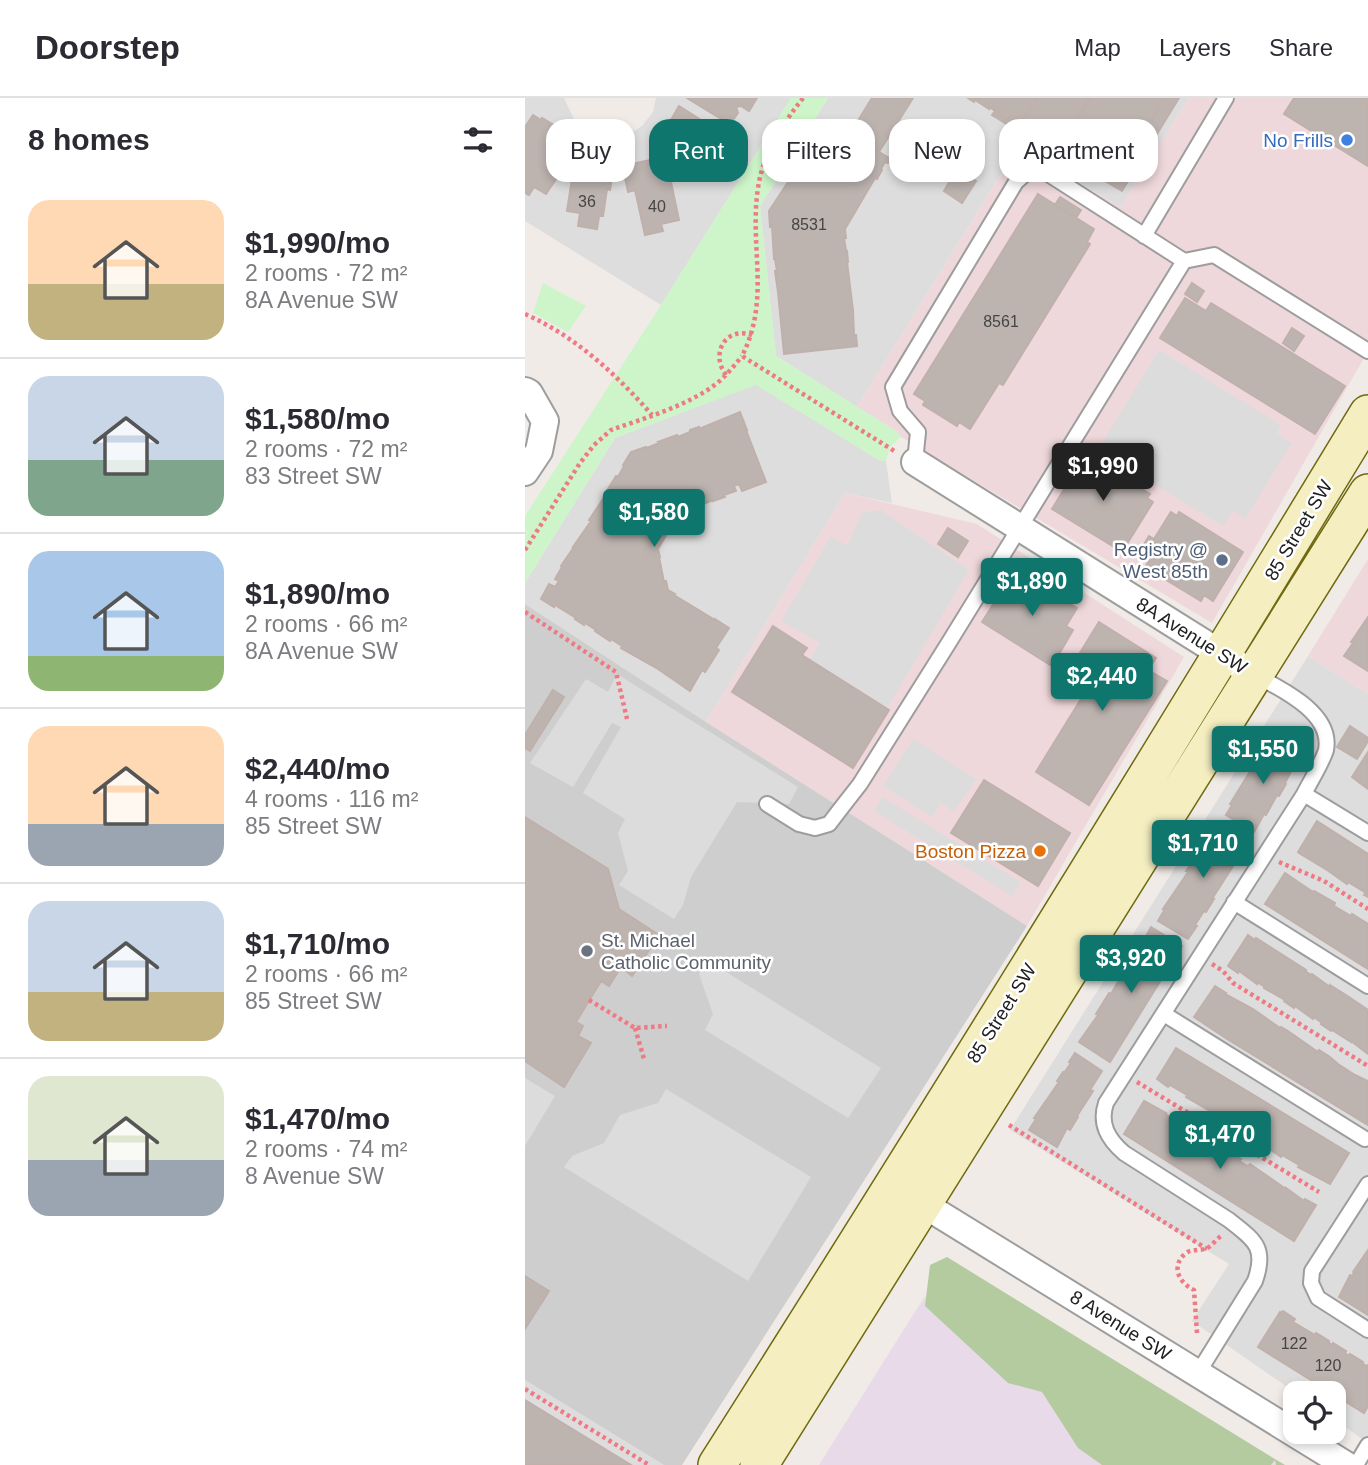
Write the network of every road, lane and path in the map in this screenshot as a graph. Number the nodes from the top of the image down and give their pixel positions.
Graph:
1 (803, 98) edge
2 (1226, 98) edge
3 (1144, 236) junction
4 (1184, 261) junction
5 (525, 314) edge
6 (752, 335) junction
7 (1368, 351) edge
8 (742, 356) junction
9 (726, 375) junction
10 (525, 391) edge
11 (1368, 414) edge
12 (652, 415) junction
13 (915, 463) junction
14 (525, 472) edge
15 (1368, 494) edge
16 (1019, 528) junction
17 (525, 550) edge
18 (525, 612) edge
19 (1222, 654) junction
20 (1255, 675) junction
21 (627, 719) dead end
22 (1304, 794) junction
23 (768, 803) dead end
24 (1368, 833) edge
25 (1267, 854) junction
26 (1234, 902) junction
27 (1368, 909) edge
28 (1199, 956) junction
29 (1368, 986) edge
30 (589, 1000) dead end
31 (1164, 1014) junction
32 (667, 1026) dead end
33 (635, 1028) junction
34 (644, 1059) dead end
35 (1368, 1066) edge
36 (1125, 1074) junction
37 (1009, 1125) dead end
38 (1364, 1139) dead end
39 (1368, 1184) edge
40 (1318, 1192) dead end
41 (909, 1195) junction
42 (1234, 1224) junction
43 (1207, 1249) junction
44 (1368, 1330) edge
45 (1197, 1334) dead end
46 (1198, 1373) junction
47 (525, 1388) edge
48 (1368, 1445) edge
49 (649, 1465) edge
50 (717, 1465) edge
51 (759, 1465) edge
52 (1346, 1465) edge
53 (1356, 1465) edge

1 - 6 path
2 - 3 lane
3 - 4 lane
3 - 13 lane
4 - 7 lane
4 - 16 lane
5 - 12 path
6 - 8 path
6 - 9 path
8 - 9 path
8 - 13 path
9 - 12 path
10 - 14 street
11 - 19 main road, 85 Street SW
12 - 17 path
13 - 16 street, 8A Avenue SW
15 - 20 main road, 85 Street SW
16 - 19 street, 8A Avenue SW
16 - 23 lane
18 - 21 path
19 - 20 street, 8A Avenue SW
19 - 41 main road, 85 Street SW
20 - 22 lane
20 - 41 main road, 85 Street SW
22 - 24 lane
22 - 25 lane
25 - 26 lane
25 - 27 path
26 - 28 lane
26 - 29 lane
28 - 31 lane
28 - 35 path
30 - 33 path
31 - 36 lane
31 - 38 lane
32 - 33 path
33 - 34 path
36 - 40 path
36 - 42 lane
37 - 43 path
39 - 44 lane
41 - 46 street, 8 Avenue SW
41 - 50 main road, 85 Street SW
41 - 51 main road, 85 Street SW
42 - 43 path
42 - 46 lane
43 - 45 path
46 - 52 street, 8 Avenue SW
47 - 49 path
48 - 53 lane

